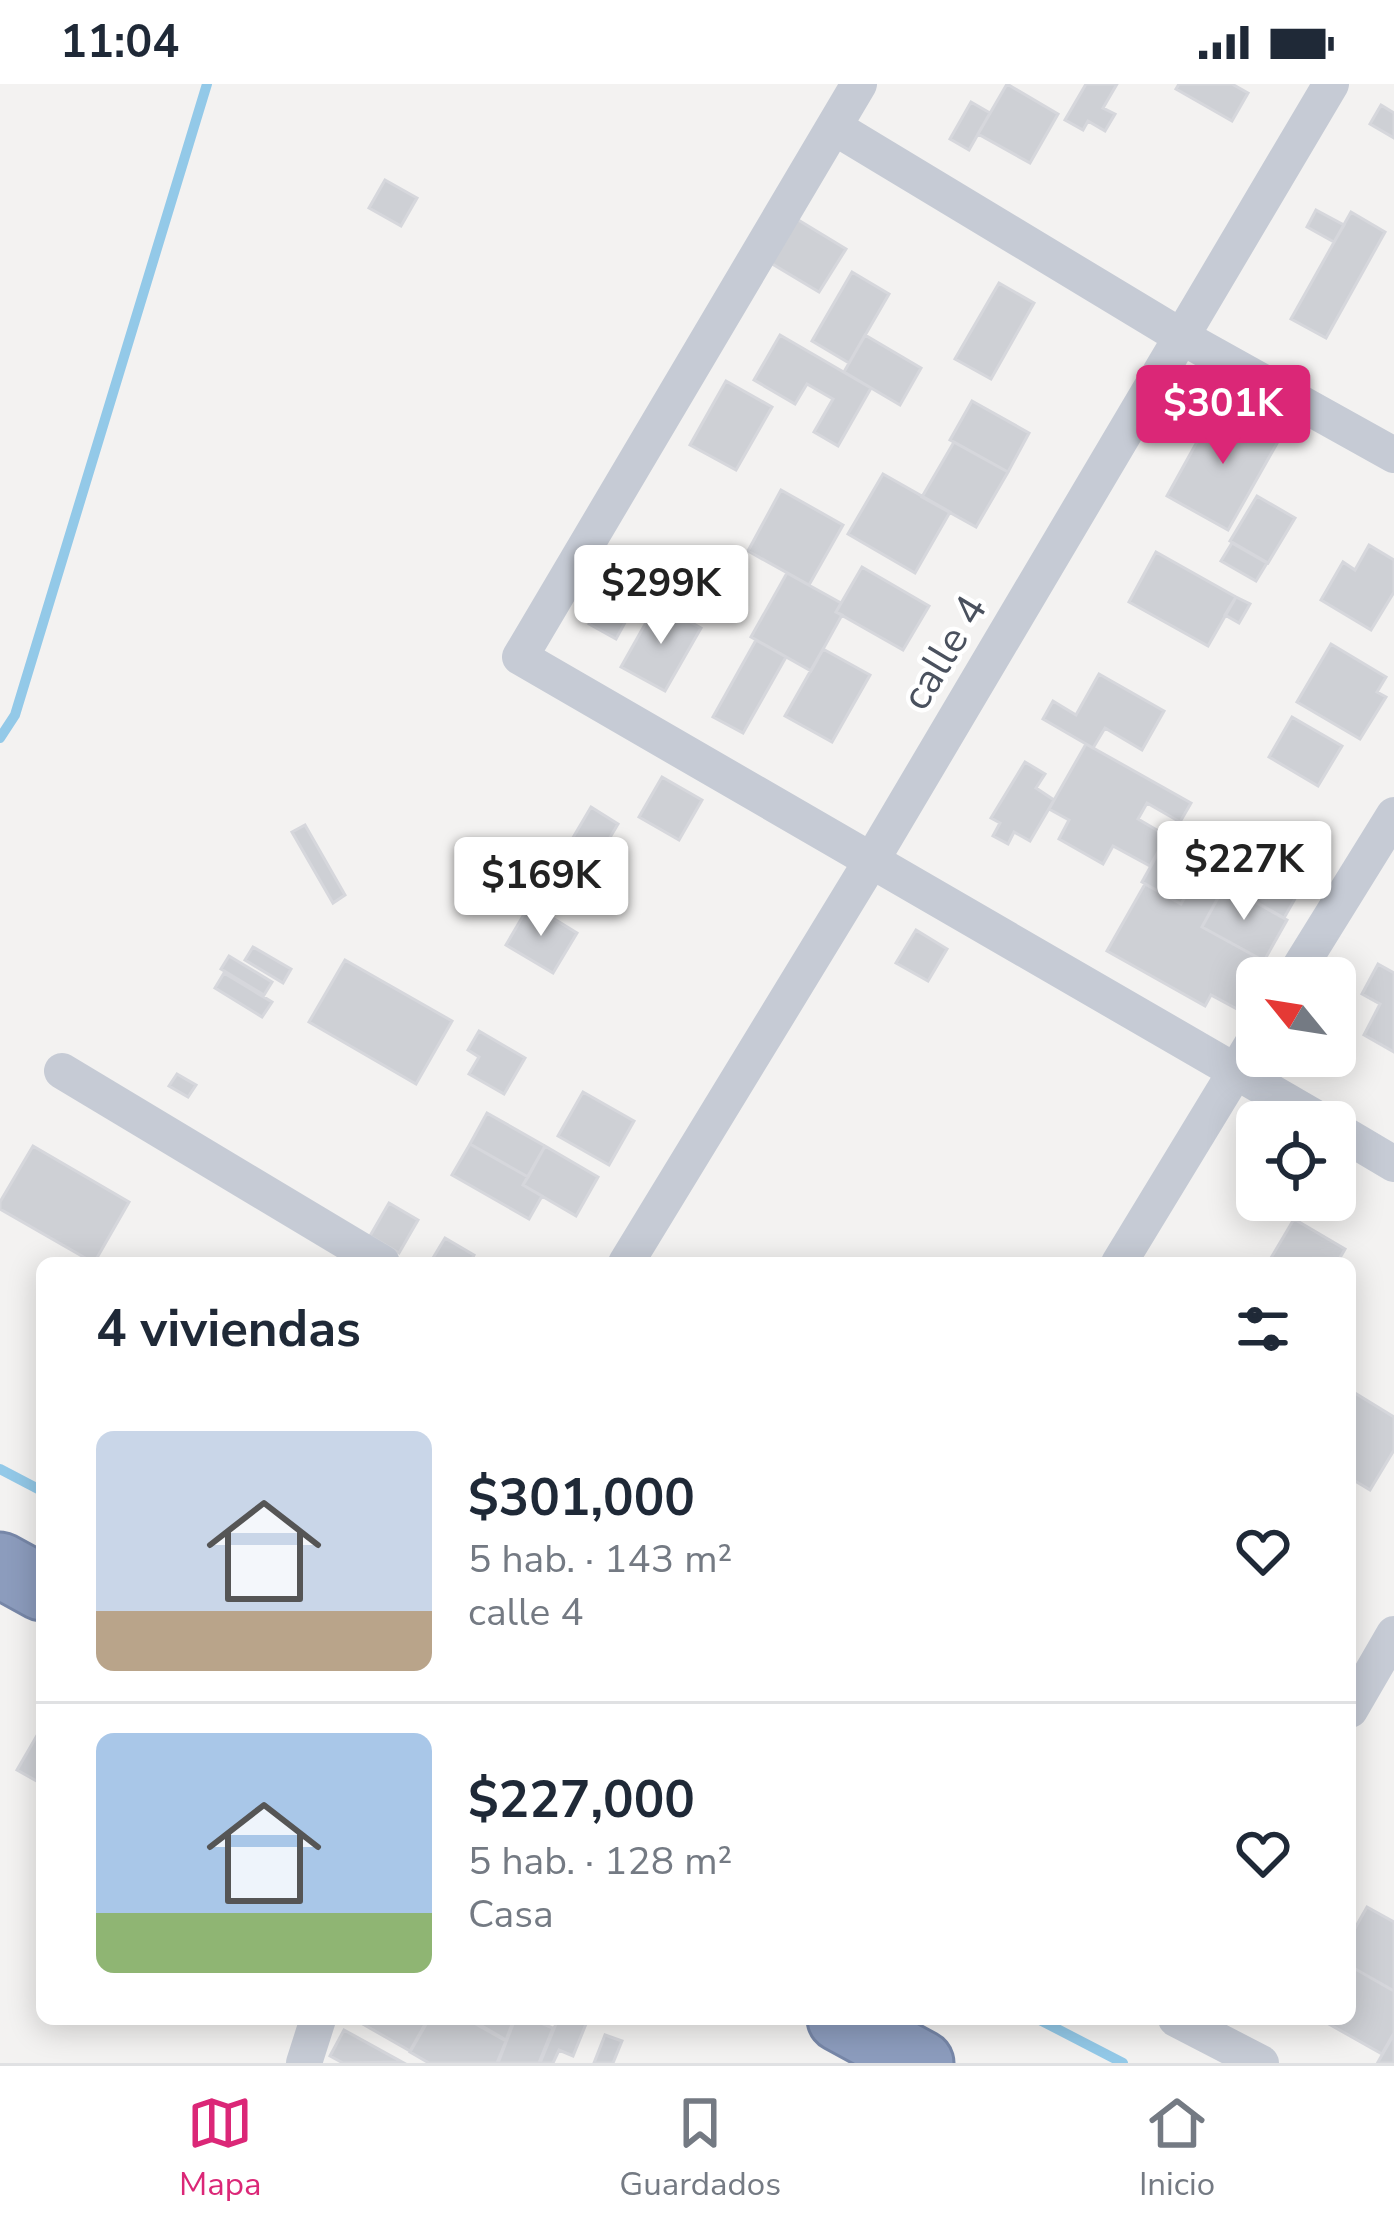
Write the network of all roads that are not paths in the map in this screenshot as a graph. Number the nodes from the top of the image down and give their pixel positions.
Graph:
1 (859, 84) edge
2 (1331, 84) edge
3 (834, 127) junction
4 (1182, 337) junction
5 (1394, 455) edge
6 (1394, 815) edge
7 (870, 862) junction
8 (1306, 957) edge
9 (1236, 1070) joint
10 (62, 1071) dead end
11 (1248, 1077) edge
12 (1288, 1101) edge
13 (1356, 1141) edge
14 (1394, 1164) edge
15 (372, 1257) edge
16 (630, 1257) edge
17 (1123, 1257) edge
18 (0, 1565) edge
19 (36, 1585) edge
20 (1394, 1634) edge
21 (1356, 1700) edge
22 (316, 2025) edge
23 (851, 2025) edge
24 (1188, 2025) edge
25 (304, 2063) edge
26 (921, 2063) edge
27 (1261, 2063) edge

1 - 3 street
2 - 4 street, calle 4
3 - 4 street
3 - 7 street
4 - 5 street
4 - 7 street, calle 4
6 - 8 street
7 - 9 street
7 - 16 street, calle 4
9 - 17 street
10 - 15 street
11 - 12 street
13 - 14 street
18 - 19 highway
20 - 21 street
22 - 25 street
23 - 26 highway
24 - 27 street

